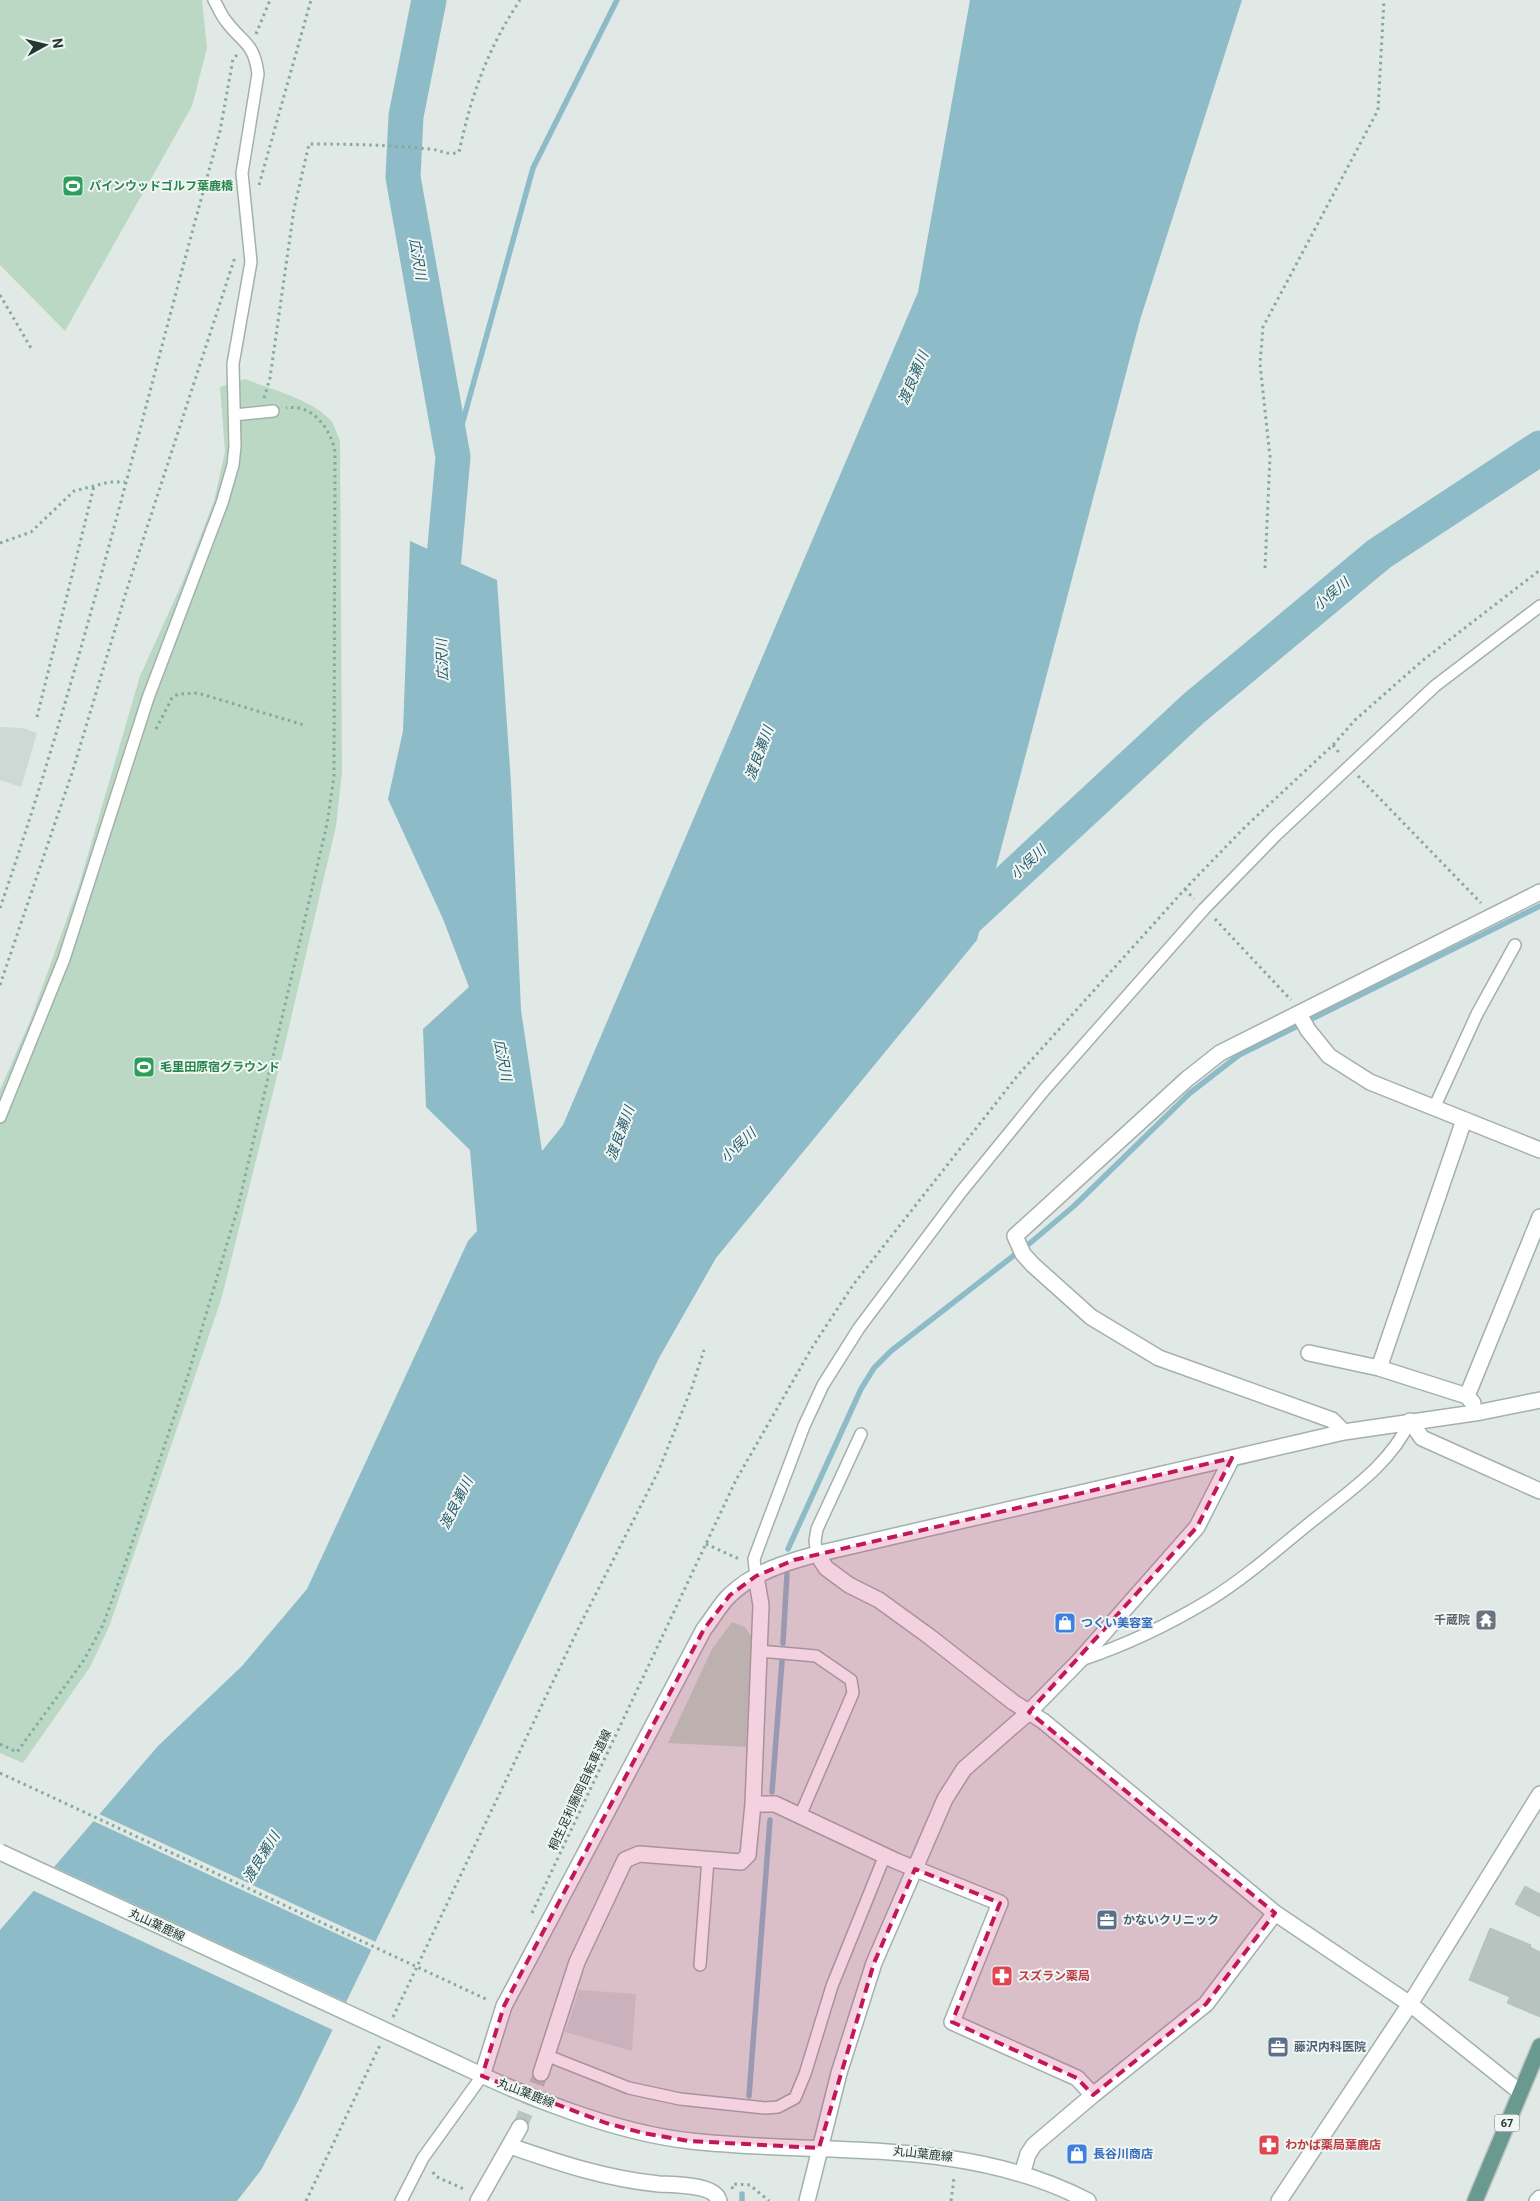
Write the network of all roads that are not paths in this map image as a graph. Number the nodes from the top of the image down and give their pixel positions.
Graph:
1 (214, 0) edge
2 (273, 411) road end
3 (234, 415) junction
4 (1540, 606) edge
5 (1540, 892) edge
6 (1515, 945) dead end
7 (1303, 1021) junction
8 (1434, 1108) junction
9 (0, 1117) edge
10 (1464, 1120) junction
11 (1540, 1150) edge
12 (1540, 1217) edge
13 (1309, 1353) dead end
14 (1379, 1368) junction
15 (1467, 1396) junction
16 (1540, 1400) edge
17 (1481, 1412) junction
18 (1410, 1421) junction
19 (1344, 1432) junction
20 (862, 1434) dead end
21 (1232, 1458) junction
22 (1540, 1491) edge
23 (817, 1554) junction
24 (756, 1576) junction
25 (760, 1651) junction
26 (1079, 1661) junction
27 (1029, 1712) junction
28 (1540, 1794) edge
29 (753, 1804) junction
30 (800, 1816) junction
31 (0, 1852) edge
32 (885, 1855) junction
33 (708, 1859) junction
34 (915, 1869) junction
35 (1275, 1914) junction
36 (700, 1966) dead end
37 (1410, 2004) junction
38 (1540, 2046) edge
39 (548, 2056) junction
40 (541, 2073) tunnel mouth
41 (482, 2076) junction
42 (1520, 2092) junction
43 (1093, 2094) junction
44 (520, 2127) tunnel mouth
45 (510, 2146) junction
46 (818, 2148) junction
47 (1022, 2174) junction
48 (472, 2196) edge
49 (725, 2198) edge
50 (1540, 2198) edge
51 (401, 2201) edge
52 (807, 2201) edge
53 (1088, 2201) edge
54 (1279, 2201) edge
55 (1475, 2201) edge
56 (1537, 2201) edge

1 - 3 lane
2 - 3 lane
3 - 9 lane
4 - 24 lane
5 - 7 street
6 - 8 lane
7 - 8 street
7 - 19 street
8 - 10 street
10 - 11 street
10 - 14 street
12 - 15 street
13 - 14 street
14 - 15 street
15 - 17 street
16 - 17 street
17 - 18 street
18 - 19 street
18 - 22 street
18 - 26 lane
19 - 21 street
20 - 23 lane
21 - 23 street
21 - 26 street
23 - 24 street
23 - 27 street
24 - 25 street
24 - 41 street
25 - 29 street
25 - 30 lane
26 - 27 street
27 - 34 street
27 - 35 street
28 - 37 street
29 - 30 street
29 - 33 street
30 - 32 street
31 - 41 street, 丸山葉鹿線, bridge
32 - 34 street
32 - 39 lane
33 - 36 lane
33 - 39 street
34 - 43 street
34 - 46 street
35 - 37 street
35 - 43 street
37 - 42 street
37 - 54 street
38 - 42 main road, 67
39 - 40 street
41 - 46 street, 丸山葉鹿線
41 - 51 lane
42 - 55 main road, 67
43 - 47 street
44 - 45 street
45 - 48 street
45 - 49 street
46 - 47 street, 丸山葉鹿線
46 - 52 street
47 - 53 street, 丸山葉鹿線
50 - 56 street

